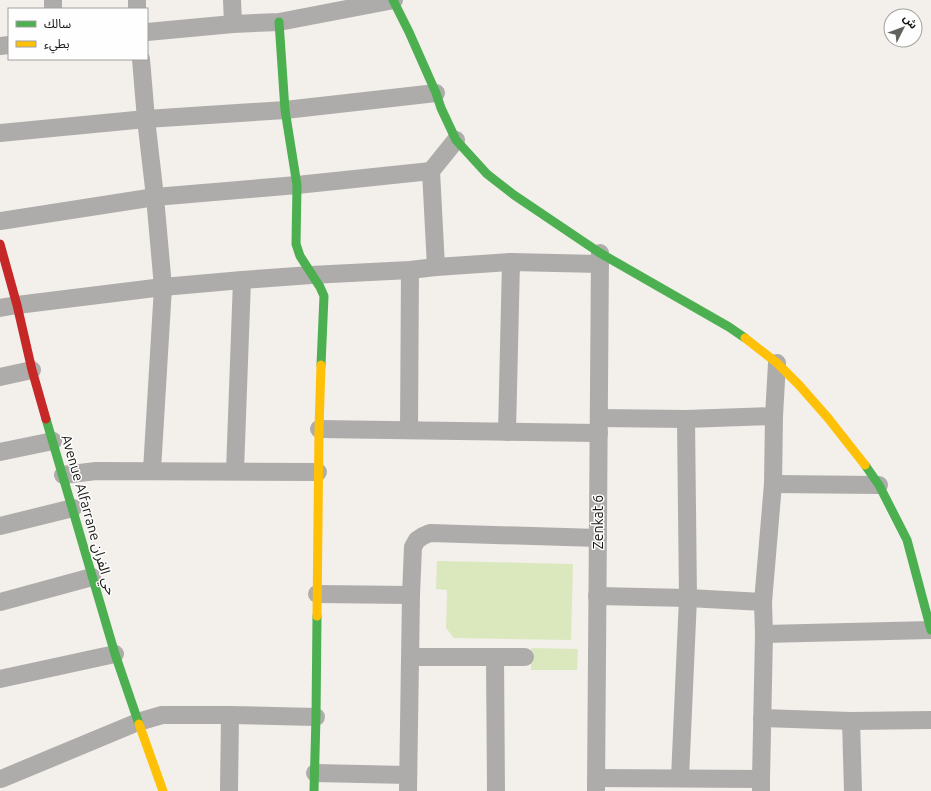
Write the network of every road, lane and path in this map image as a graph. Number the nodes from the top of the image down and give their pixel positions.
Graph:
1 (232, 0) edge
2 (394, 0) edge
3 (279, 22) junction
4 (234, 24) junction
5 (148, 32) edge
6 (141, 60) edge
7 (436, 93) junction
8 (285, 110) junction
9 (146, 119) junction
10 (0, 133) edge
11 (456, 140) junction
12 (431, 171) junction
13 (297, 185) junction
14 (155, 197) junction
15 (0, 221) edge
16 (0, 244) edge
17 (600, 258) junction
18 (511, 262) junction
19 (436, 267) junction
20 (410, 270) junction
21 (311, 275) junction
22 (242, 280) junction
23 (163, 287) junction
24 (8, 306) edge
25 (777, 363) junction
26 (32, 370) junction
27 (0, 377) edge
28 (774, 416) junction
29 (686, 419) junction
30 (599, 425) junction
31 (319, 429) junction
32 (409, 430) junction
33 (507, 432) junction
34 (53, 441) junction
35 (0, 452) edge
36 (152, 470) junction
37 (235, 471) junction
38 (318, 472) junction
39 (64, 475) junction
40 (773, 484) junction
41 (879, 485) junction
42 (73, 508) junction
43 (0, 526) edge
44 (598, 538) junction
45 (92, 577) junction
46 (317, 594) junction
47 (411, 595) junction
48 (597, 596) junction
49 (688, 598) junction
50 (0, 602) edge
51 (763, 602) junction
52 (931, 630) edge
53 (764, 634) junction
54 (115, 654) junction
55 (411, 657) junction
56 (495, 657) junction
57 (525, 657) dead end
58 (0, 680) edge
59 (230, 715) junction
60 (316, 717) junction
61 (762, 718) junction
62 (931, 720) edge
63 (851, 721) junction
64 (138, 722) junction
65 (315, 773) junction
66 (680, 778) junction
67 (2, 783) edge
68 (408, 783) edge
69 (596, 785) edge
70 (761, 785) edge
71 (162, 791) edge
72 (229, 791) edge
73 (314, 791) edge
74 (496, 791) edge
75 (853, 791) edge

1 - 4 street
2 - 3 street
2 - 7 street
3 - 4 street
3 - 8 street
4 - 5 street
6 - 9 street
7 - 8 street
7 - 11 street
8 - 9 street
8 - 13 street
9 - 10 street
9 - 14 street
11 - 12 street
11 - 17 street
12 - 13 street
12 - 19 street
13 - 14 street
13 - 21 street
14 - 15 street
14 - 23 street
16 - 24 street, Avenue Alfarrane حي الفران
17 - 18 street
17 - 25 street
17 - 30 street, Zenkat 6
18 - 19 street
18 - 33 street
19 - 20 street
20 - 21 street
20 - 32 street
21 - 22 street
21 - 31 street
22 - 23 street
22 - 37 street
23 - 24 street
23 - 36 street
24 - 26 street, Avenue Alfarrane حي الفران
25 - 28 street
25 - 41 street
26 - 27 street
26 - 34 street, Avenue Alfarrane حي الفران
28 - 29 street
28 - 40 street
29 - 30 street
29 - 49 street
30 - 33 street
30 - 44 street, Zenkat 6
31 - 32 street
31 - 38 street
32 - 33 street
34 - 35 street
34 - 39 street, Avenue Alfarrane حي الفران
36 - 37 street
36 - 39 street
37 - 38 street
38 - 46 street
39 - 42 street, Avenue Alfarrane حي الفران
40 - 41 street
40 - 51 street
41 - 52 street
42 - 43 street
42 - 45 street, Avenue Alfarrane حي الفران
44 - 47 street
44 - 48 street, Zenkat 6
45 - 50 street
45 - 54 street, Avenue Alfarrane حي الفران
46 - 47 street
46 - 60 street
47 - 55 street
48 - 49 street
48 - 69 street, Zenkat 6
49 - 51 street
49 - 66 street
51 - 53 street
52 - 53 street
53 - 61 street
54 - 58 street
54 - 64 street, Avenue Alfarrane حي الفران
55 - 56 street
55 - 68 street
56 - 57 street
56 - 74 street
59 - 60 street
59 - 64 street
59 - 72 street
60 - 65 street
61 - 63 street
61 - 70 street
62 - 63 street
63 - 75 street
64 - 67 street
64 - 71 street, Avenue Alfarrane حي الفران
65 - 68 street
65 - 73 street
66 - 69 street
66 - 70 street

